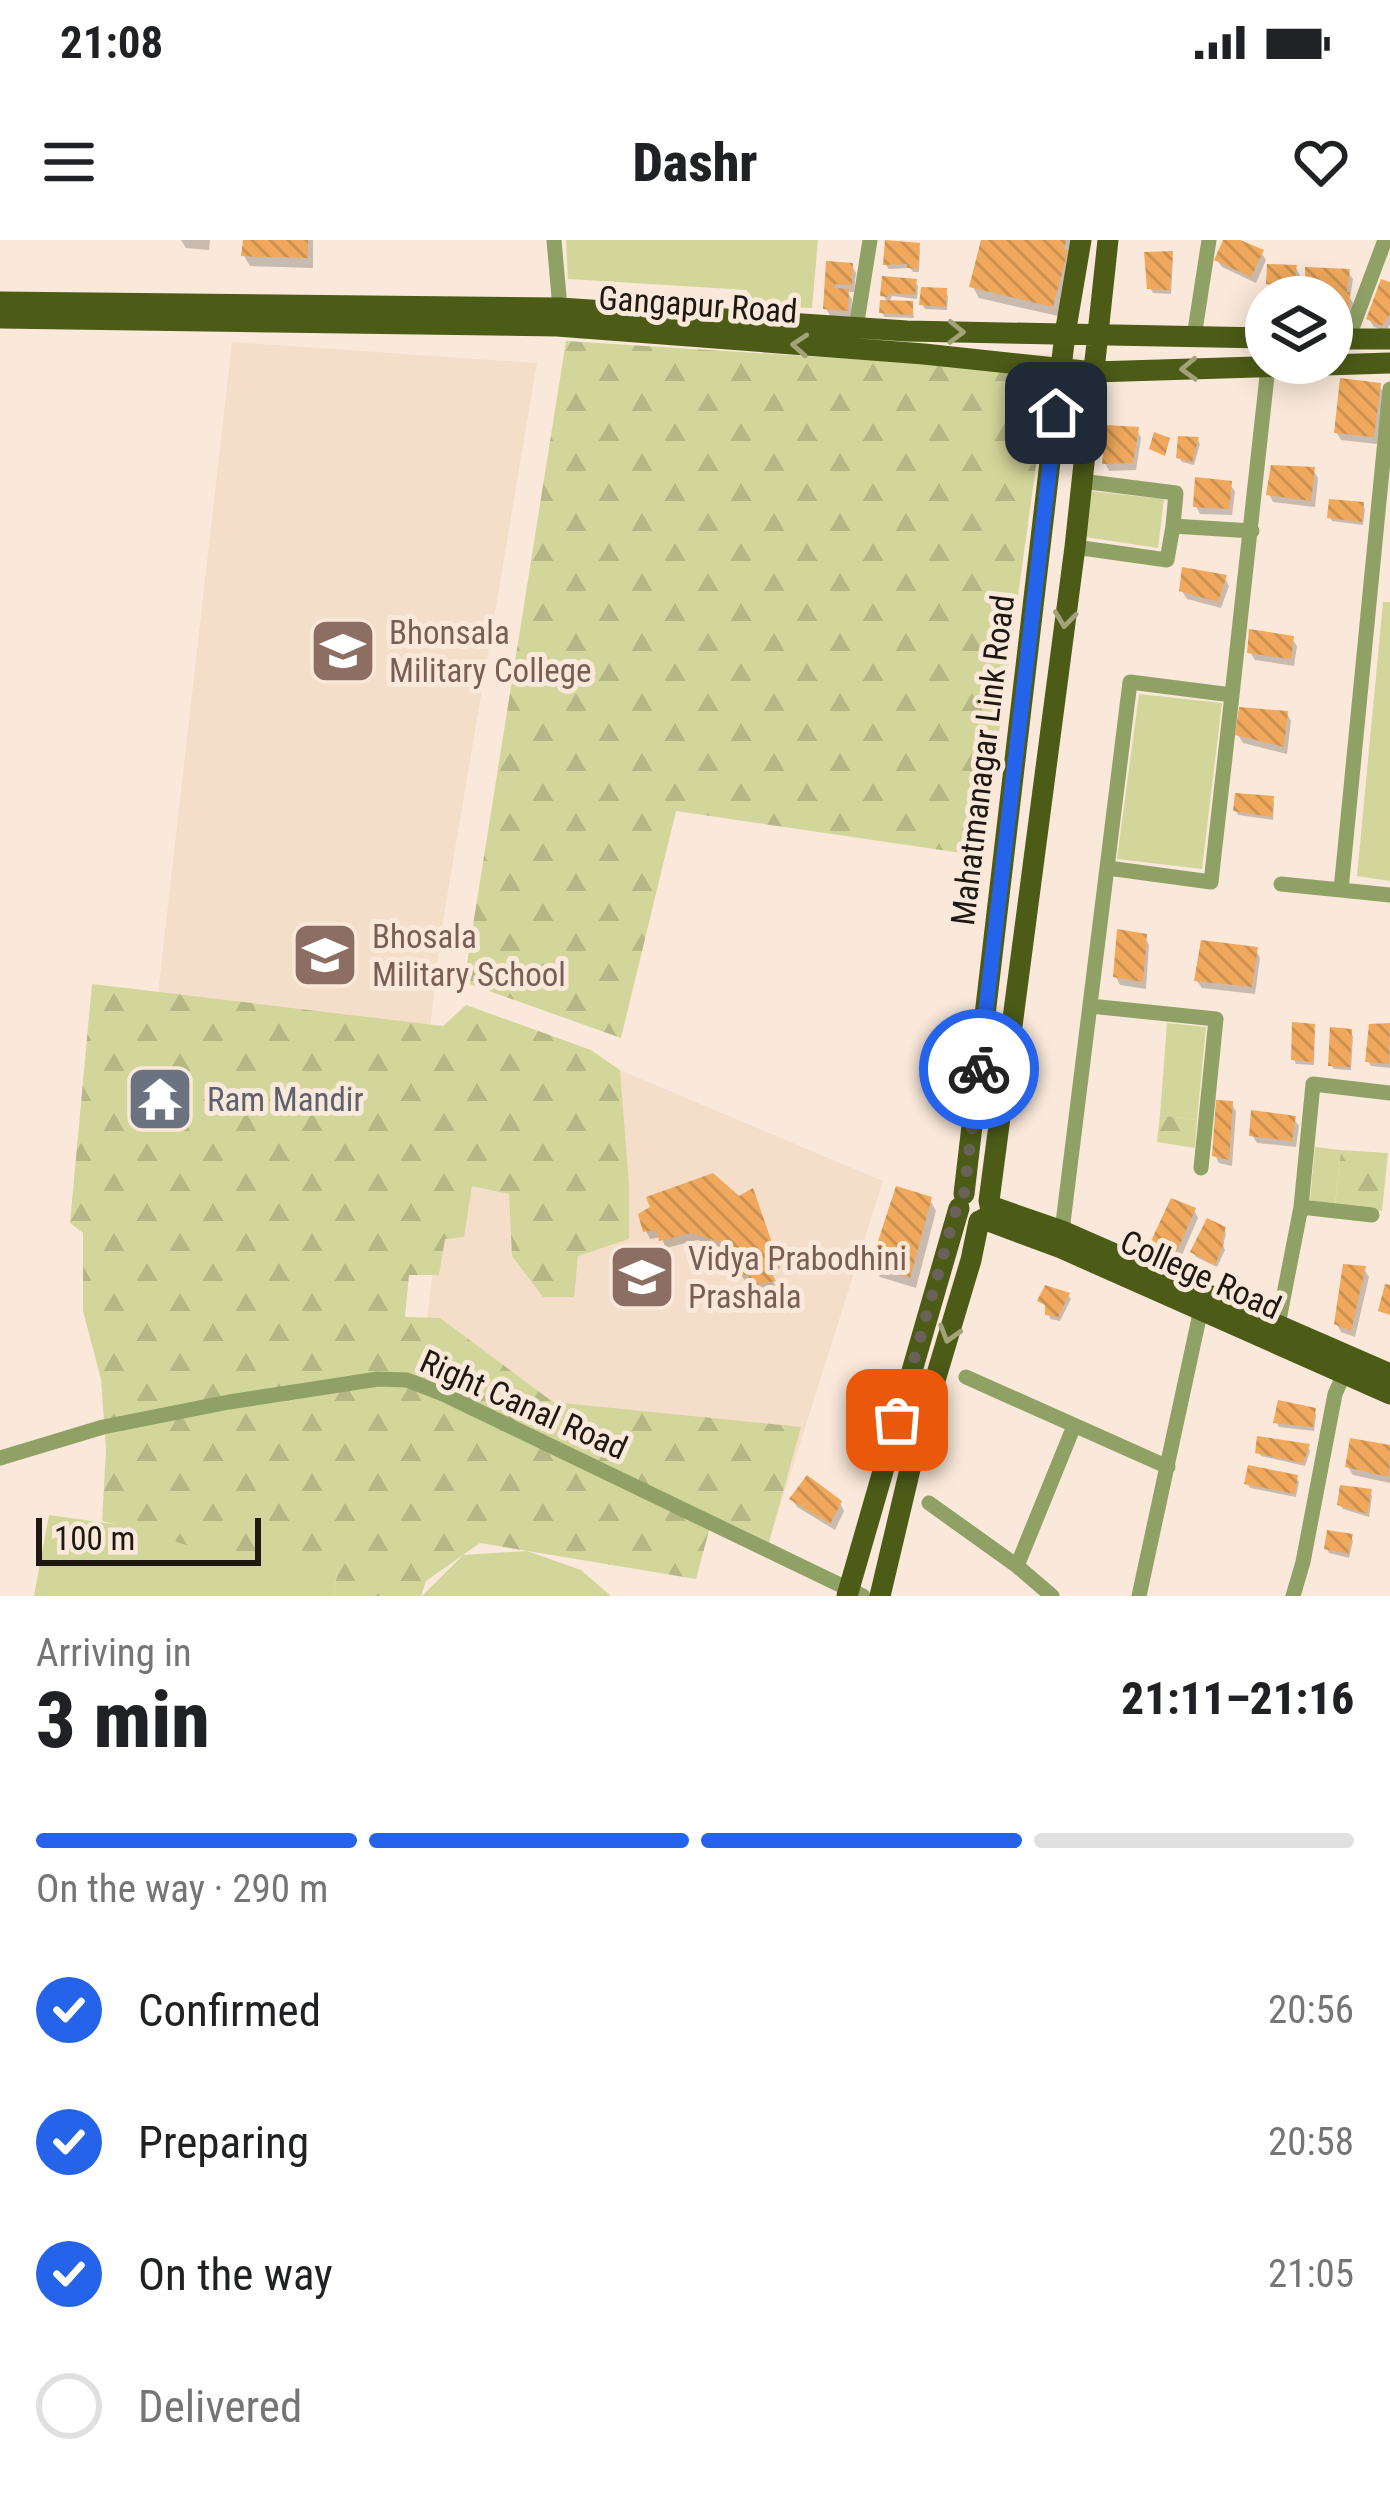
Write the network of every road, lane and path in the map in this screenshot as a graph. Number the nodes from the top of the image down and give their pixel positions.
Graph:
1 (554, 240) edge
2 (870, 240) edge
3 (1081, 240) edge
4 (1108, 240) edge
5 (1209, 240) edge
6 (1385, 240) edge
7 (0, 302) edge
8 (560, 308) junction
9 (1353, 310) edge
10 (0, 319) edge
11 (856, 328) junction
12 (1065, 334) junction
13 (1098, 336) junction
14 (1194, 338) junction
15 (1245, 338) edge
16 (1353, 339) edge
17 (1390, 339) edge
18 (1390, 363) edge
19 (1353, 364) edge
20 (1061, 367) junction
21 (1245, 368) edge
22 (1094, 372) junction
23 (1266, 384) edge
24 (1390, 389) edge
25 (1081, 481) junction
26 (1386, 488) edge
27 (1173, 526) junction
28 (1252, 532) junction
29 (1075, 547) junction
30 (1381, 590) edge
31 (1232, 695) junction
32 (1108, 868) junction
33 (1281, 884) dead end
34 (1341, 890) junction
35 (1390, 895) edge
36 (1090, 1006) junction
37 (1390, 1093) edge
38 (1201, 1168) dead end
39 (961, 1201) junction
40 (1301, 1207) junction
41 (985, 1212) junction
42 (1372, 1215) dead end
43 (1061, 1231) junction
44 (1201, 1310) junction
45 (1278, 1325) junction
46 (1344, 1374) junction
47 (1390, 1374) edge
48 (966, 1377) dead end
49 (1390, 1394) edge
50 (1074, 1426) junction
51 (0, 1458) edge
52 (1168, 1467) junction
53 (929, 1503) dead end
54 (1017, 1566) junction
55 (853, 1594) edge
56 (880, 1596) edge
57 (1052, 1596) edge
58 (1139, 1596) edge
59 (1293, 1596) edge

1 - 8 street
2 - 11 street
3 - 12 main road, Mahatmanagar Link Road
4 - 13 main road, Mahatmanagar Link Road
5 - 14 street
6 - 9 street
7 - 8 main road, Gangapur Road
8 - 11 main road, Gangapur Road
20 -> 10 main road, Gangapur Road
11 -> 12 main road, Gangapur Road
12 - 13 main road, Gangapur Road
12 - 20 main road, Mahatmanagar Link Road
13 - 14 main road, Gangapur Road
13 - 22 main road, Mahatmanagar Link Road
14 - 15 main road, Gangapur Road
16 - 17 main road
18 - 19 main road, Gangapur Road
20 - 22 main road, Gangapur Road
20 - 39 main road, Mahatmanagar Link Road
21 -> 22 main road, Gangapur Road
22 - 25 main road, Mahatmanagar Link Road
23 - 28 street
24 - 26 street
25 - 27 street
25 - 29 main road, Mahatmanagar Link Road
26 - 30 street
27 - 28 street
27 - 29 street
28 - 31 street
29 -> 41 main road, Mahatmanagar Link Road
30 - 34 street
31 - 32 street
31 - 32 street
32 - 36 street
33 - 34 street
34 - 35 street
36 - 38 street
36 - 43 street
37 - 40 street
39 - 41 main road
39 - 55 main road, Mahatmanagar Link Road
40 - 42 street
40 - 45 street
41 - 43 main road, College Road
41 - 44 main road, College Road
41 -> 56 main road, Mahatmanagar Link Road
43 - 45 main road, College Road
44 - 46 main road, College Road
44 - 52 street
45 - 47 main road, College Road
46 - 49 main road, College Road
46 - 59 street
48 - 50 street
50 - 52 street
50 - 54 street
51 - 55 street, Right Canal Road
52 - 58 street
53 - 54 street
54 - 57 street

